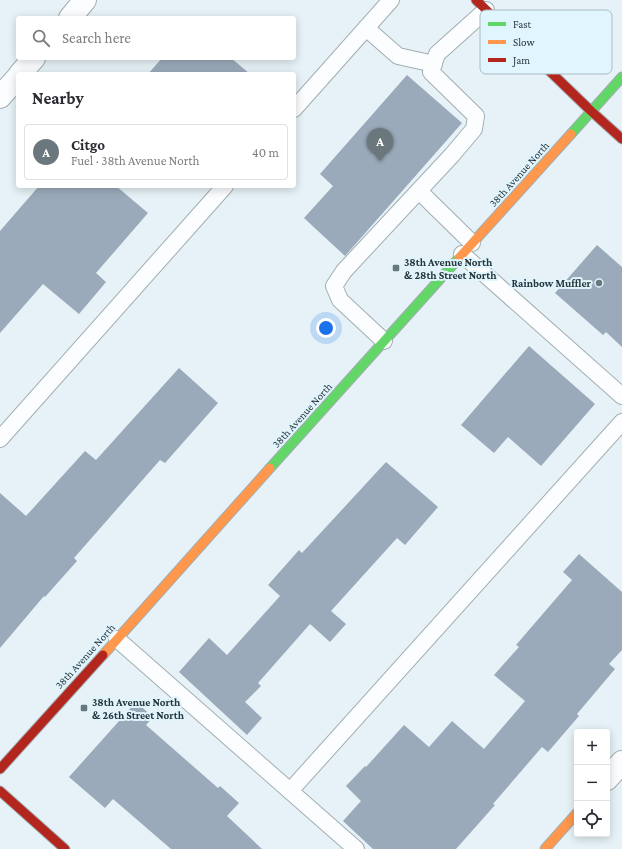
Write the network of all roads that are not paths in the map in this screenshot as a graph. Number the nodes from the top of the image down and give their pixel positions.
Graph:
1 (86, 0) edge
2 (392, 0) edge
3 (481, 5) edge
4 (72, 16) edge
5 (366, 28) junction
6 (32, 60) edge
7 (434, 64) junction
8 (22, 72) edge
9 (553, 74) edge
10 (622, 76) edge
11 (16, 78) edge
12 (0, 97) edge
13 (296, 107) edge
14 (591, 111) junction
15 (622, 139) edge
16 (224, 188) edge
17 (419, 191) junction
18 (467, 248) junction
19 (384, 340) junction
20 (622, 396) edge
21 (622, 422) edge
22 (0, 439) edge
23 (116, 639) junction
24 (622, 762) edge
25 (0, 769) edge
26 (610, 776) edge
27 (0, 791) edge
28 (290, 791) junction
29 (574, 816) edge
30 (65, 849) edge
31 (356, 849) edge
32 (545, 849) edge

1 - 4 street
2 - 5 lane
3 - 7 lane
5 - 7 lane
5 - 13 lane
6 - 8 street
7 - 17 lane
9 - 14 main road
10 - 14 main road, 38th Avenue North
11 - 12 street
14 - 15 main road
14 - 18 main road, 38th Avenue North
16 - 22 lane
17 - 18 lane
17 - 19 lane
18 - 19 main road, 38th Avenue North
18 - 20 lane
19 - 23 main road, 38th Avenue North
21 - 28 lane
23 - 25 main road, 38th Avenue North
23 - 28 lane
24 - 26 street
27 - 30 main road
28 - 31 lane
29 - 32 main road

